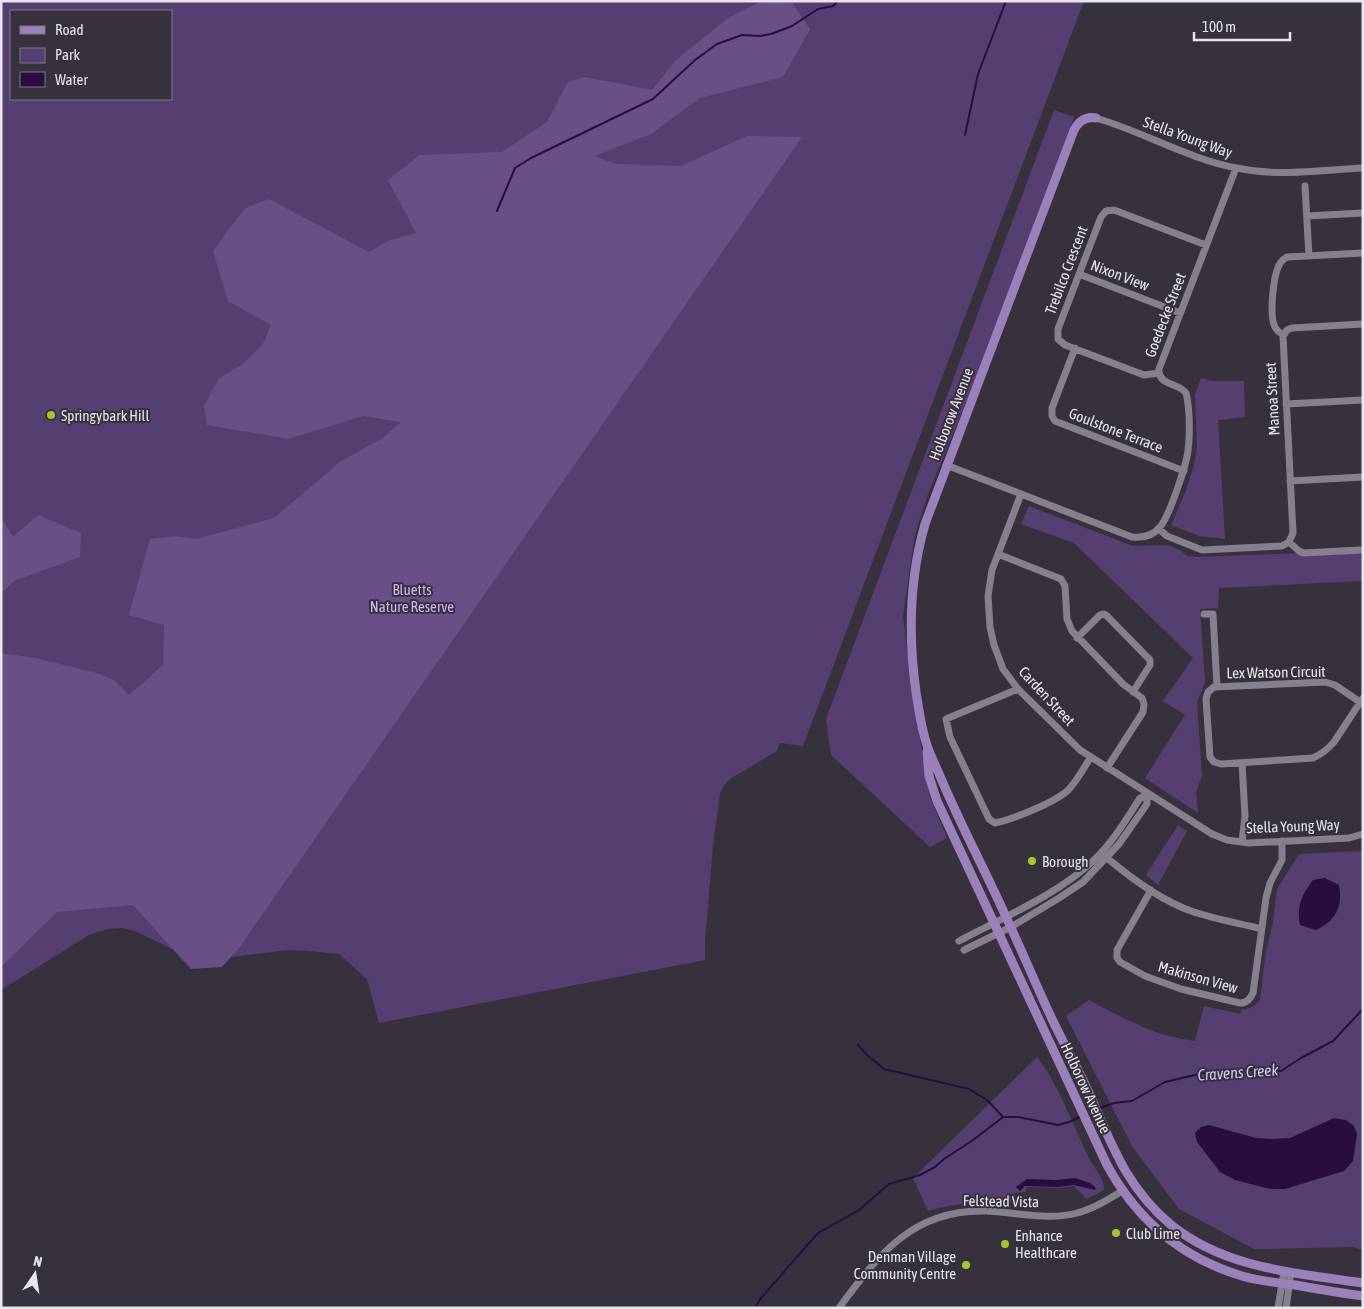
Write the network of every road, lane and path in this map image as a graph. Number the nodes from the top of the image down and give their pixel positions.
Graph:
1 (1096, 118) joint
2 (1236, 168) junction
3 (1363, 168) edge
4 (1305, 186) dead end
5 (1363, 214) edge
6 (1307, 216) junction
7 (1206, 245) junction
8 (1363, 253) edge
9 (1309, 256) junction
10 (1079, 274) junction
11 (1180, 313) junction
12 (1363, 324) edge
13 (1284, 335) junction
14 (1075, 348) junction
15 (1159, 373) junction
16 (1363, 400) edge
17 (1286, 404) junction
18 (946, 465) junction
19 (1184, 471) junction
20 (1363, 477) edge
21 (1290, 481) junction
22 (1021, 494) junction
23 (1159, 529) junction
24 (1289, 542) junction
25 (1360, 550) dead end
26 (998, 554) junction
27 (1204, 614) dead end
28 (1077, 638) junction
29 (1217, 687) junction
30 (1018, 689) junction
31 (1133, 692) junction
32 (1362, 700) edge
33 (927, 745) junction
34 (1091, 757) junction
35 (1242, 763) junction
36 (1107, 768) junction
37 (1147, 794) joint
38 (1363, 834) edge
39 (1282, 841) junction
40 (1242, 842) junction
41 (1107, 858) junction
42 (1150, 890) junction
43 (1006, 916) junction
44 (994, 923) junction
45 (1011, 927) junction
46 (1262, 929) junction
47 (999, 933) junction
48 (959, 941) dead end
49 (964, 950) dead end
50 (1133, 1184) junction
51 (1122, 1191) junction
52 (1287, 1271) junction
53 (1363, 1283) edge
54 (1286, 1284) junction
55 (1363, 1296) edge
56 (839, 1308) edge
57 (1278, 1308) edge
58 (1286, 1308) edge

1 - 2 street, Stella Young Way
1 - 18 main road, Holborow Avenue
2 - 3 street, Stella Young Way
2 - 7 street, Goedecke Street
4 - 6 street
5 - 6 street
6 - 9 street
7 - 10 street, Trebilco Crescent
7 - 11 street, Goedecke Street
8 - 9 street
9 - 13 street
10 - 11 street, Nixon View
10 - 14 street, Trebilco Crescent
11 - 15 street, Goedecke Street
12 - 13 street
13 - 17 street, Manoa Street
14 - 15 street, Trebilco Crescent
14 - 19 street, Goulstone Terrace
15 - 19 street, Goedecke Street
16 - 17 street
17 - 21 street, Manoa Street
18 - 22 street
18 - 33 main road, Holborow Avenue
19 - 23 street, Goedecke Street
20 - 21 street
21 - 24 street, Manoa Street
22 - 23 street
22 - 26 street, Carden Street
23 - 24 street
24 - 25 street
26 - 28 street
26 - 30 street, Carden Street
27 - 29 street, Lex Watson Circuit
28 - 31 street
28 - 31 street
29 - 32 street, Lex Watson Circuit
29 - 35 street, Lex Watson Circuit
30 - 34 street, Carden Street
30 - 34 street
31 - 36 street
32 - 35 street, Lex Watson Circuit
33 - 43 main road, Holborow Avenue
33 - 44 main road, Holborow Avenue
34 - 36 street, Carden Street
35 - 40 street
36 - 37 street, Carden Street
37 - 40 street, Stella Young Way
38 - 39 street, Stella Young Way
39 - 40 street, Stella Young Way
39 - 46 street, Makinson View
41 - 42 street
41 - 43 street
41 - 45 street
42 - 46 street
42 - 46 street, Makinson View
43 - 44 street
43 - 45 main road, Holborow Avenue
44 - 47 main road, Holborow Avenue
44 - 48 street
45 - 47 street
45 - 50 main road, Holborow Avenue
47 - 49 street
47 - 51 main road, Holborow Avenue
50 - 51 main road, Felstead Vista
50 - 52 main road, Holborow Avenue
51 - 54 main road, Holborow Avenue
51 - 56 street, Felstead Vista
52 - 53 main road, Holborow Avenue
52 - 54 street
54 - 55 main road, Holborow Avenue
54 - 57 street
54 - 58 street

